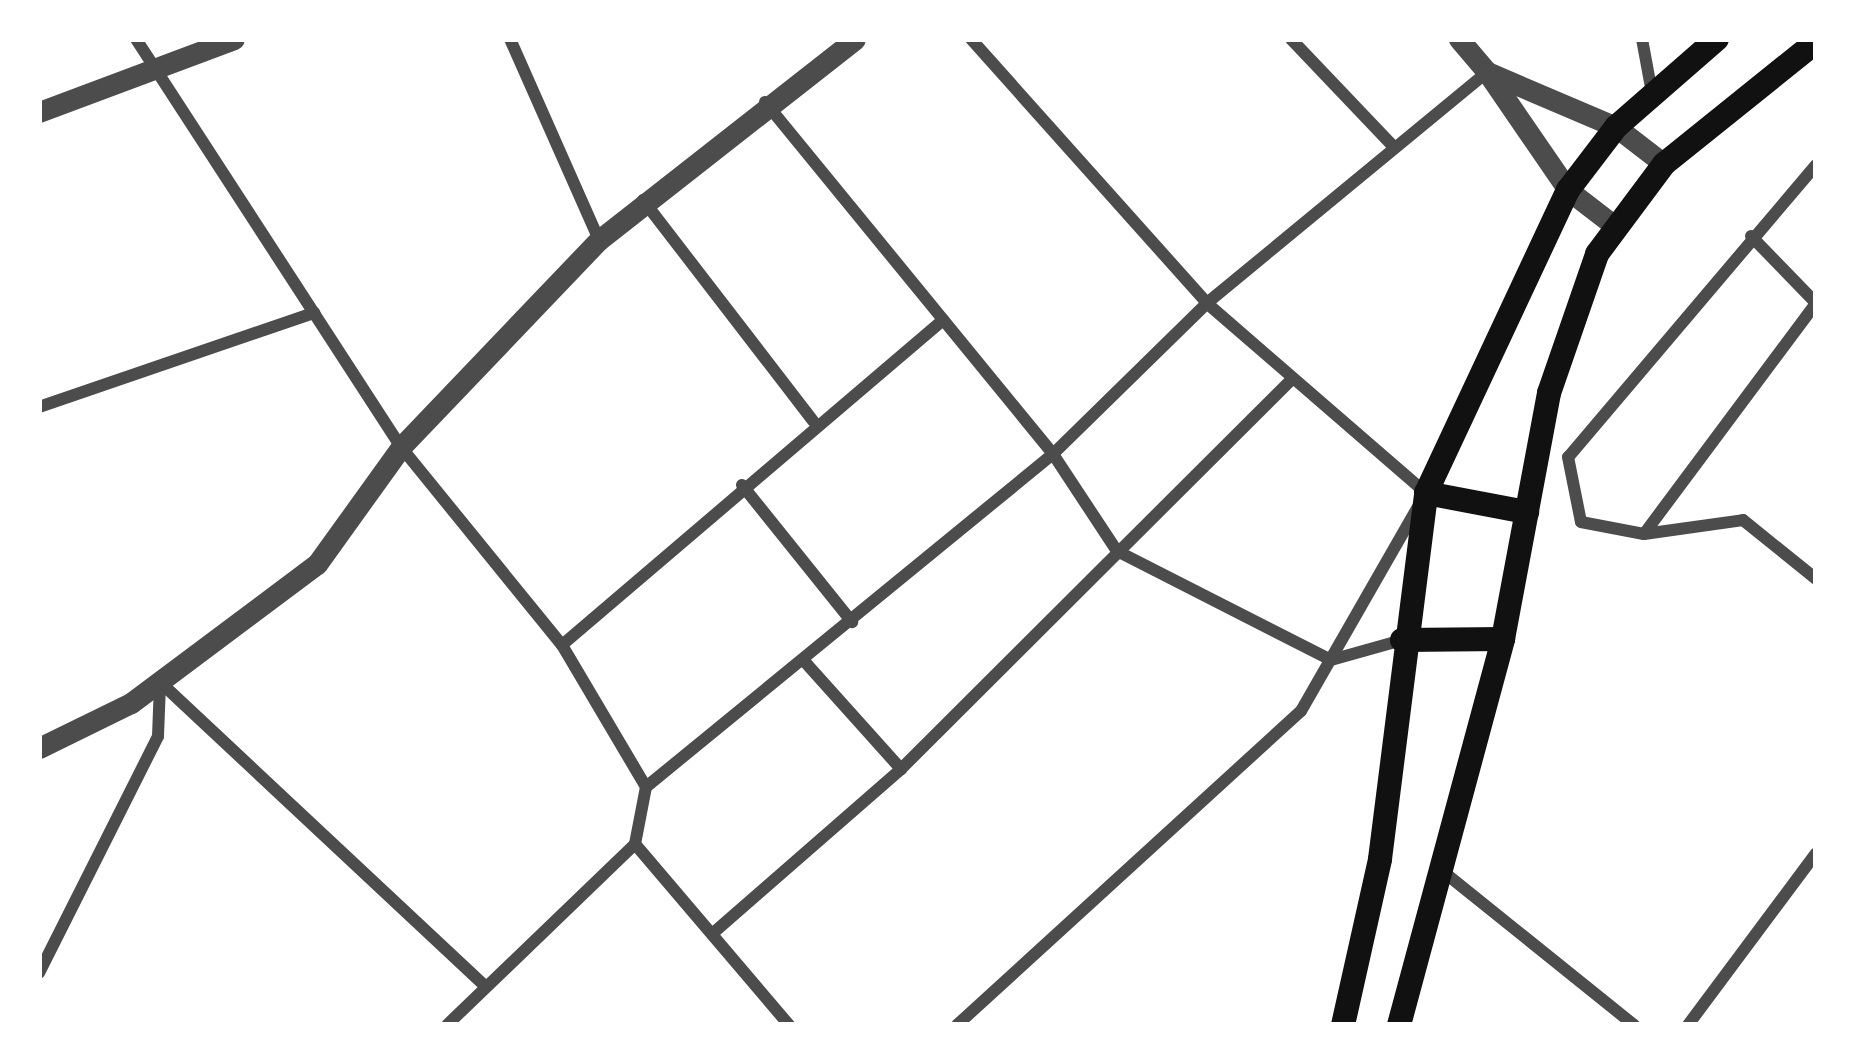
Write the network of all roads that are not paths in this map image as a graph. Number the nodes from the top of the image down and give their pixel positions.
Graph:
1 (136, 39) edge
2 (234, 39) edge
3 (510, 39) edge
4 (855, 39) edge
5 (971, 39) edge
6 (1292, 39) edge
7 (1459, 39) edge
8 (1642, 39) edge
9 (1717, 39) edge
10 (1816, 42) edge
11 (150, 72) junction
12 (1487, 72) junction
13 (1652, 93) junction
14 (764, 101) junction
15 (39, 112) edge
16 (1616, 127) junction
17 (1391, 144) junction
18 (1664, 164) junction
19 (1815, 167) edge
20 (1568, 190) junction
21 (643, 200) junction
22 (1616, 226) junction
23 (1751, 236) junction
24 (599, 240) junction
25 (1207, 303) junction
26 (1816, 303) edge
27 (314, 314) junction
28 (943, 320) junction
29 (1292, 379) junction
30 (39, 406) edge
31 (813, 422) junction
32 (401, 447) junction
33 (1053, 454) junction
34 (742, 485) junction
35 (1426, 493) junction
36 (1527, 512) junction
37 (1645, 534) junction
38 (1117, 551) junction
39 (1816, 580) edge
40 (852, 622) junction
41 (1503, 639) junction
42 (1402, 640) junction
43 (562, 645) junction
44 (1331, 660) junction
45 (805, 662) junction
46 (160, 682) junction
47 (39, 748) edge
48 (901, 770) junction
49 (646, 787) junction
50 (635, 844) junction
51 (1816, 853) edge
52 (1439, 868) junction
53 (712, 934) junction
54 (39, 974) edge
55 (486, 987) junction
56 (447, 1025) edge
57 (789, 1025) edge
58 (957, 1025) edge
59 (1342, 1025) edge
60 (1399, 1025) edge
61 (1634, 1025) edge
62 (1688, 1025) edge

1 - 11 street
2 - 11 street
3 - 24 street
4 - 14 street
5 - 25 street
6 - 17 street
7 - 12 street
8 - 13 street
9 - 13 main road
10 - 18 main road
11 - 15 street
11 - 27 street
12 - 16 street
12 - 17 street
12 - 20 street
13 - 16 main road
14 - 21 street
14 - 28 street
16 - 18 street
16 - 20 main road
17 - 25 street
18 - 22 main road
19 - 23 street
20 - 22 street
20 - 35 main road
21 - 24 street
21 - 31 street
22 - 36 main road
23 - 26 street
23 - 37 street
24 - 32 street
25 - 29 street
25 - 33 street
26 - 37 street
27 - 30 street
27 - 32 street
28 - 31 street
28 - 33 street
29 - 35 street
29 - 38 street
31 - 34 street
32 - 43 street
32 - 46 street
33 - 38 street
33 - 40 street
34 - 40 street
34 - 43 street
35 - 36 main road
35 - 42 main road
35 - 44 street
36 - 41 main road
37 - 39 street
38 - 44 street
38 - 48 street
40 - 45 street
41 - 42 main road
41 - 52 main road
42 - 44 street
42 - 59 main road
43 - 49 street
44 - 58 street
45 - 48 street
45 - 49 street
46 - 47 street
46 - 54 street
46 - 55 street
48 - 53 street
49 - 50 street
50 - 53 street
50 - 55 street
51 - 62 street
52 - 60 main road
52 - 61 street
53 - 57 street
55 - 56 street

